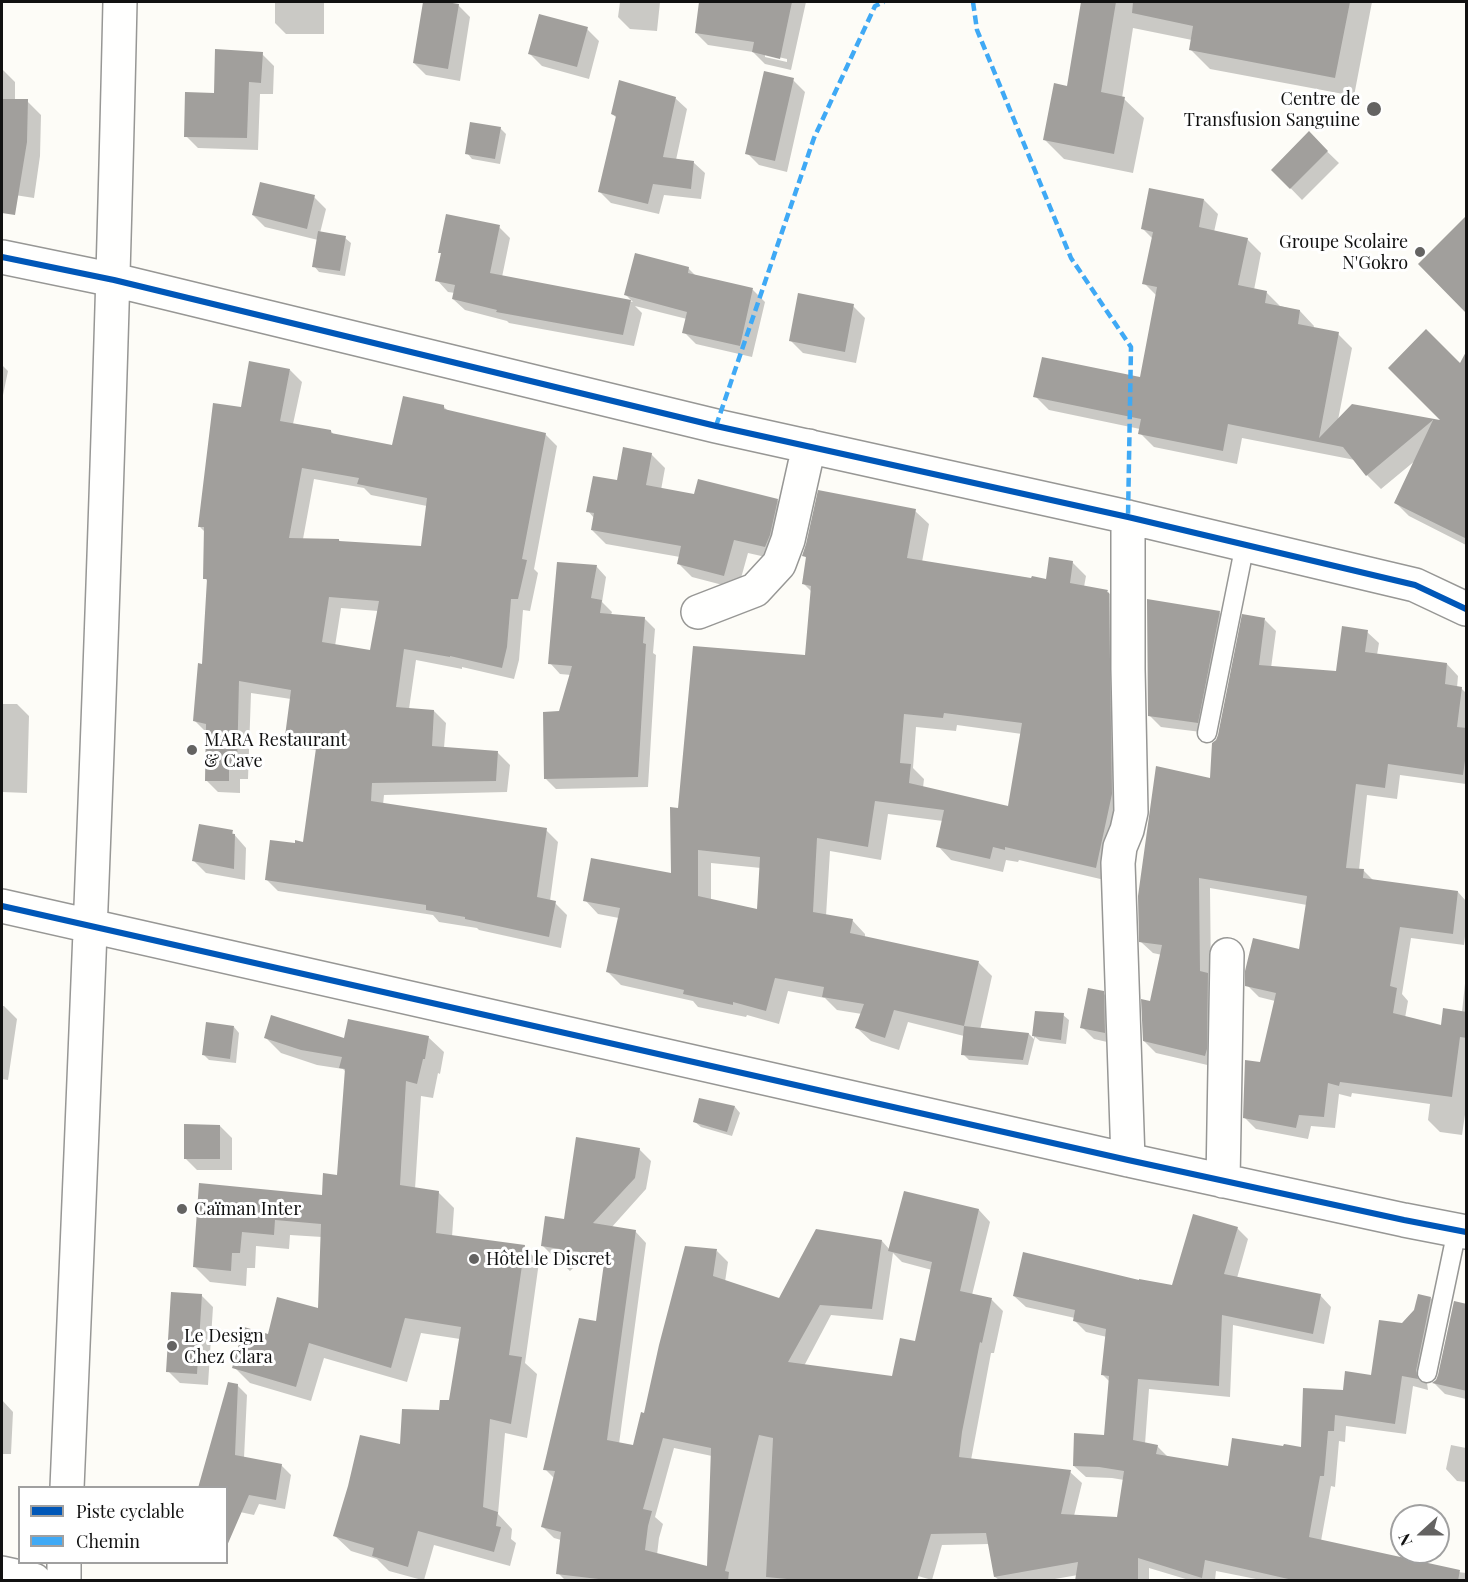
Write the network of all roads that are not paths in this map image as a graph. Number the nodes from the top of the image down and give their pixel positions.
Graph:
1 (120, 2) edge
2 (2, 257) edge
3 (114, 280) junction
4 (808, 446) junction
5 (1128, 517) junction
6 (1245, 544) junction
7 (1467, 609) edge
8 (698, 612) dead end
9 (1207, 733) dead end
10 (2, 906) edge
11 (91, 925) junction
12 (1227, 955) dead end
13 (1128, 1160) junction
14 (1223, 1180) junction
15 (1462, 1231) edge
16 (1427, 1372) dead end
17 (68, 1486) edge
18 (64, 1564) edge
19 (2, 1573) edge
20 (34, 1581) edge
21 (64, 1581) edge

1 - 3 street
2 - 3 street
3 - 4 street
3 - 11 street
4 - 5 street
4 - 8 street
5 - 6 street
5 - 13 street
6 - 7 street
6 - 9 lane
10 - 11 street
11 - 13 street
11 - 17 street
12 - 14 street
13 - 14 street
14 - 15 street
15 - 16 lane
18 - 21 street
19 - 20 street

